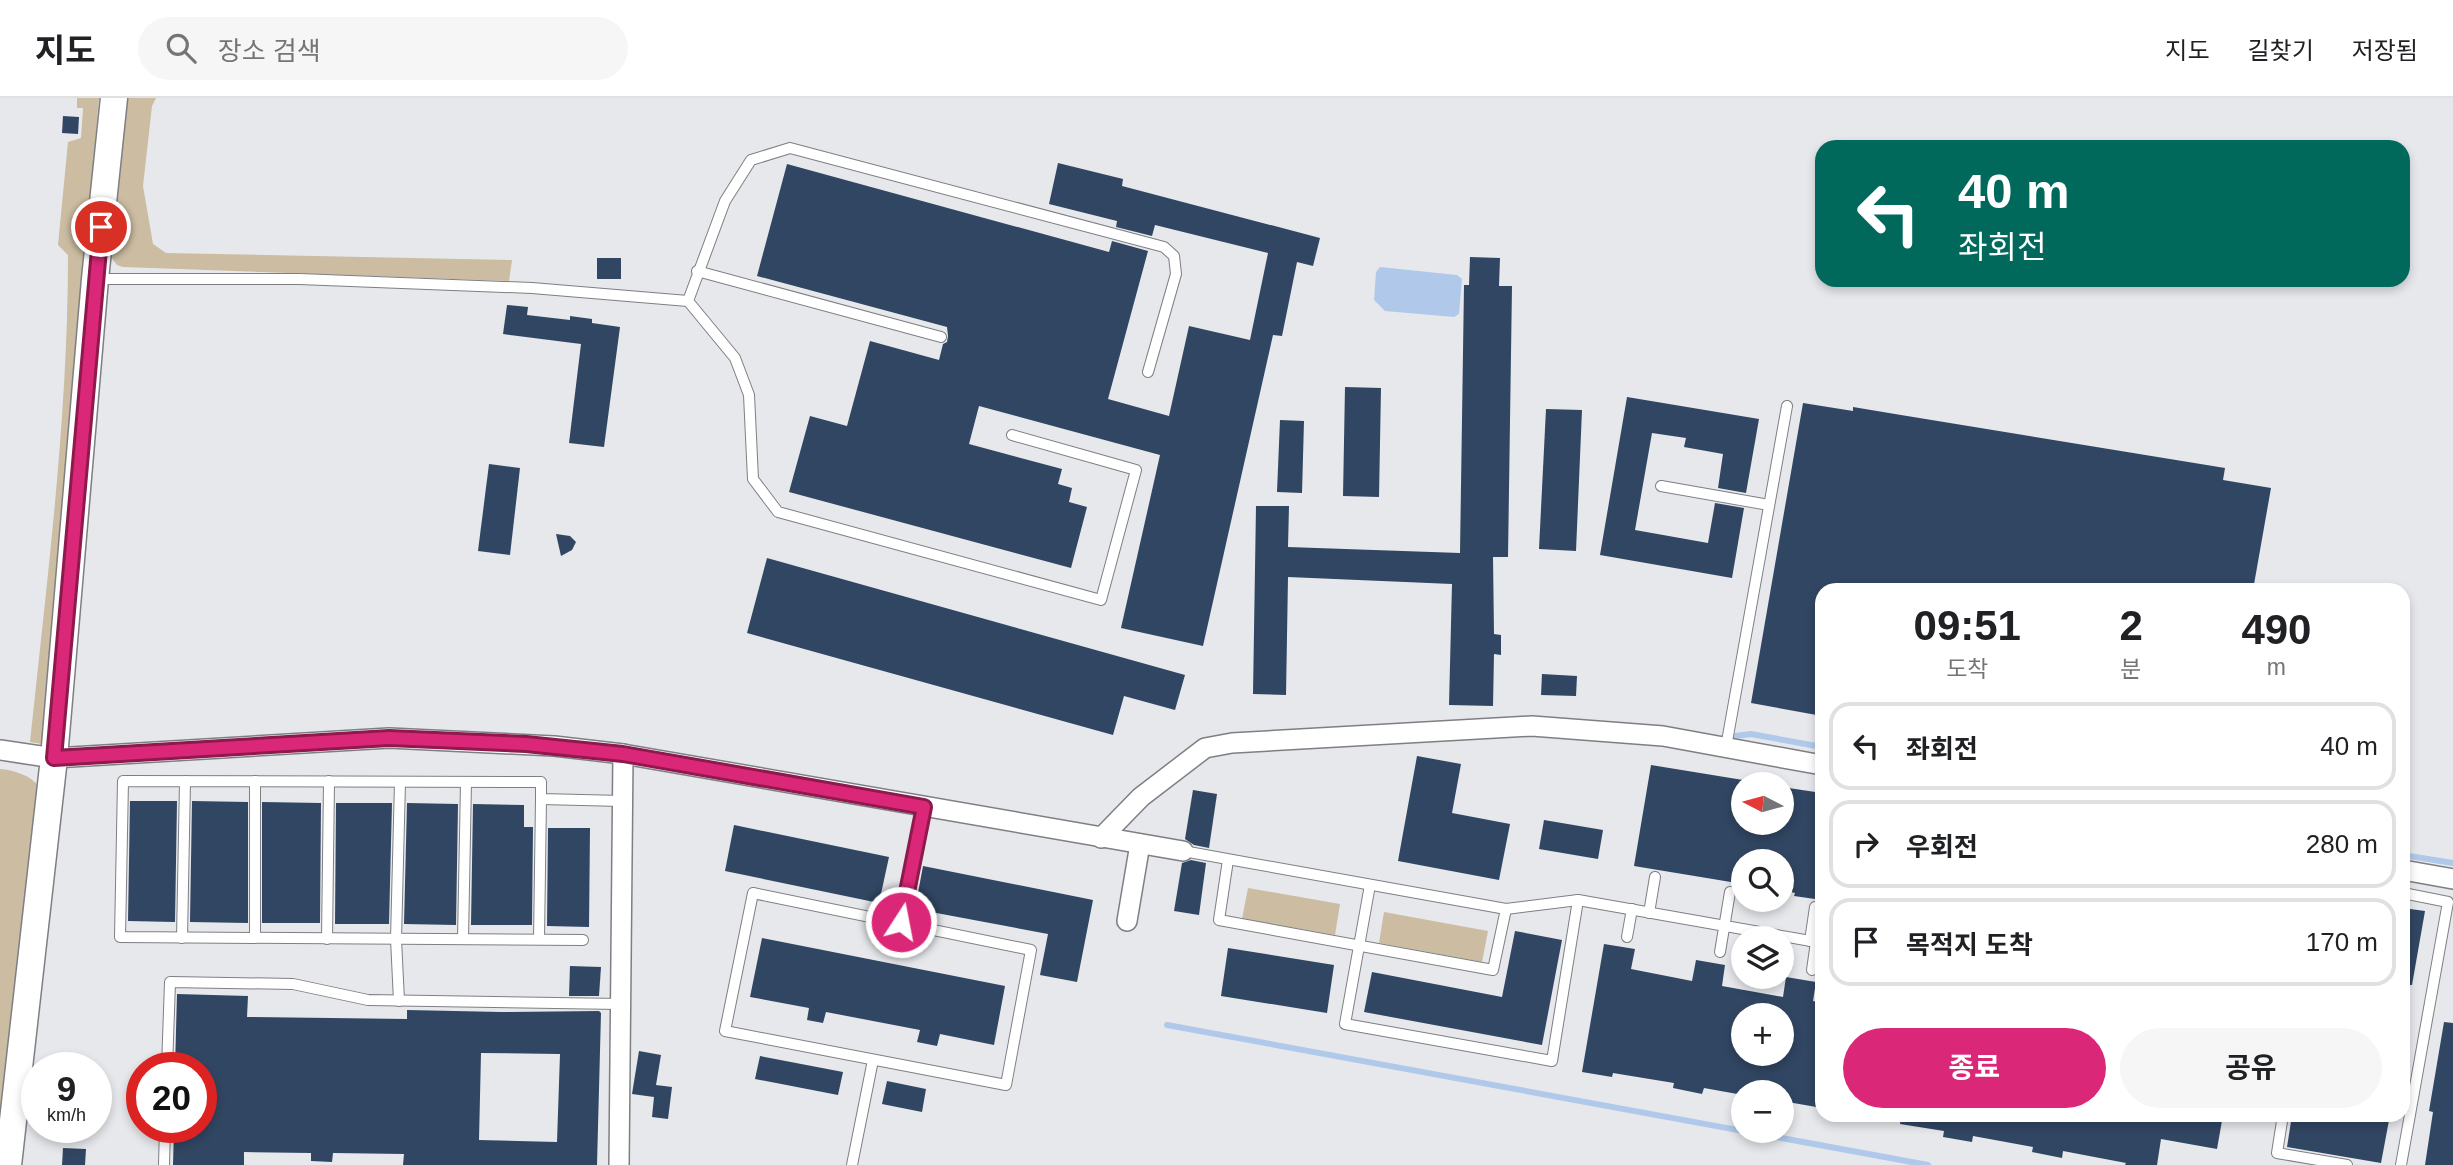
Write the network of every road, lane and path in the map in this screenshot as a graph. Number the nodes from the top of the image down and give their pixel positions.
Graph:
1 (114, 98) edge
2 (697, 271) junction
3 (95, 279) junction
4 (688, 300) junction
5 (941, 337) dead end
6 (1148, 372) dead end
7 (1787, 406) dead end
8 (1012, 435) dead end
9 (1661, 486) dead end
10 (1769, 505) junction
11 (1726, 747) junction
12 (0, 750) edge
13 (623, 754) junction
14 (54, 758) junction
15 (1815, 764) edge
16 (185, 781) junction
17 (255, 781) junction
18 (329, 782) junction
19 (400, 782) junction
20 (466, 782) junction
21 (541, 799) junction
22 (622, 801) junction
23 (924, 807) junction
24 (1101, 838) junction
25 (1140, 844) junction
26 (1183, 851) joint
27 (1228, 860) junction
28 (2410, 871) edge
29 (1655, 877) dead end
30 (2453, 879) edge
31 (1370, 885) junction
32 (1730, 892) dead end
33 (2410, 894) edge
34 (1578, 900) junction
35 (1506, 909) junction
36 (1632, 909) junction
37 (1649, 913) junction
38 (1127, 921) dead end
39 (901, 922) junction
40 (1725, 926) junction
41 (1627, 937) dead end
42 (182, 938) junction
43 (255, 938) junction
44 (327, 939) junction
45 (396, 939) junction
46 (463, 939) junction
47 (539, 939) junction
48 (583, 940) dead end
49 (1815, 942) edge
50 (1359, 946) junction
51 (1815, 949) edge
52 (1720, 952) dead end
53 (1812, 970) dead end
54 (399, 1001) junction
55 (620, 1004) junction
56 (168, 1052) edge
57 (873, 1060) junction
58 (2410, 1115) edge
59 (2282, 1122) edge
60 (2409, 1122) edge
61 (165, 1143) edge
62 (8, 1165) edge
63 (164, 1165) edge
64 (619, 1165) edge
65 (852, 1165) edge
66 (2347, 1165) edge
67 (2401, 1165) edge

1 - 3 main road
2 - 4 lane
2 - 5 lane
2 - 6 lane
3 - 4 lane
3 - 14 main road
4 - 8 lane
7 - 10 lane
9 - 10 lane
10 - 11 lane
11 - 15 street
11 - 24 street
12 - 14 street
13 - 14 street
13 - 22 street
13 - 23 street
14 - 62 main road
16 - 17 lane
16 - 42 lane
16 - 42 lane
17 - 18 lane
17 - 43 lane
18 - 19 lane
18 - 44 lane
19 - 20 lane
19 - 45 lane
20 - 21 lane
20 - 46 lane
21 - 22 lane
21 - 47 lane
22 - 55 street
23 - 24 street
23 - 39 lane
24 - 25 street
25 - 26 street
25 - 38 street
26 - 27 lane
27 - 31 lane
27 - 50 lane
28 - 30 street
29 - 37 lane
31 - 35 lane
31 - 50 lane
32 - 40 lane
33 - 58 lane
34 - 35 lane
34 - 36 lane
34 - 50 lane
35 - 50 lane
36 - 37 lane
36 - 41 lane
37 - 40 lane
39 - 57 lane
39 - 57 lane
40 - 49 lane
40 - 52 lane
42 - 43 lane
43 - 44 lane
44 - 45 lane
45 - 46 lane
45 - 54 lane
46 - 47 lane
47 - 48 lane
51 - 53 lane
54 - 55 lane
54 - 56 lane
55 - 64 street
57 - 65 lane
59 - 66 lane
60 - 67 lane
61 - 63 lane

